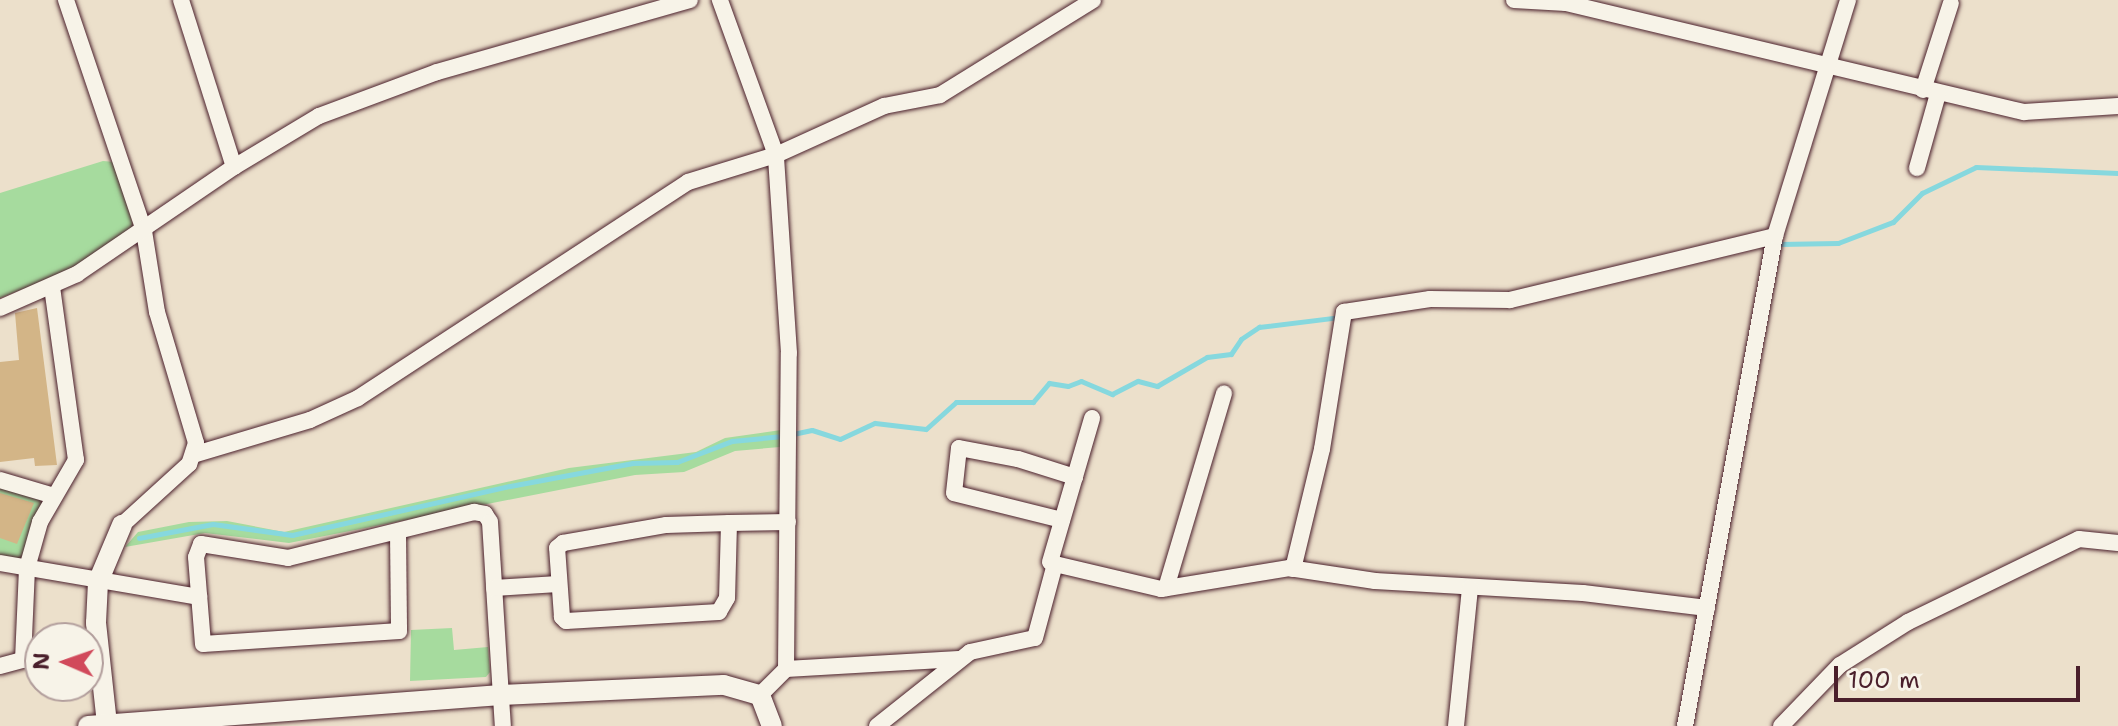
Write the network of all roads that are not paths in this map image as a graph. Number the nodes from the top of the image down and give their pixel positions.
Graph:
1 (66, 0) edge
2 (181, 0) edge
3 (690, 0) edge
4 (720, 0) edge
5 (1093, 0) edge
6 (1514, 0) edge
7 (1848, 0) edge
8 (1951, 3) dead end
9 (1826, 66) junction
10 (1931, 92) junction
11 (2118, 106) edge
12 (776, 155) junction
13 (234, 167) junction
14 (1917, 168) dead end
15 (144, 231) junction
16 (1775, 236) junction
17 (52, 288) junction
18 (0, 308) edge
19 (1224, 393) dead end
20 (1092, 418) dead end
21 (196, 454) junction
22 (1075, 477) junction
23 (0, 480) edge
24 (54, 496) junction
25 (1062, 520) junction
26 (788, 522) junction
27 (729, 523) junction
28 (122, 525) joint
29 (398, 532) junction
30 (2118, 543) edge
31 (0, 563) edge
32 (1055, 564) junction
33 (27, 568) junction
34 (1293, 569) junction
35 (98, 582) junction
36 (558, 584) junction
37 (494, 588) junction
38 (1166, 588) junction
39 (1470, 588) junction
40 (199, 597) junction
41 (1707, 608) junction
42 (959, 659) junction
43 (0, 666) edge
44 (786, 669) junction
45 (501, 695) junction
46 (760, 695) junction
47 (100, 725) edge
48 (503, 726) edge
49 (772, 726) edge
50 (877, 726) edge
51 (1456, 726) edge
52 (1685, 726) edge
53 (1781, 726) edge

1 - 15 street
2 - 13 street
3 - 13 street
4 - 12 street
5 - 12 street
6 - 9 street
7 - 9 street
8 - 10 street
9 - 10 street
9 - 16 street
10 - 11 street
10 - 14 street
12 - 21 street
12 - 26 street
13 - 15 street
15 - 17 street
15 - 21 street
16 - 34 street
16 - 41 street
17 - 18 street
17 - 24 street
19 - 38 street
20 - 22 street
21 - 28 street
22 - 25 street
22 - 25 street
23 - 24 street
24 - 33 street
25 - 32 street
26 - 27 street
26 - 44 street
27 - 36 street
27 - 36 street
28 - 35 street
29 - 37 street
29 - 40 street
29 - 40 street
30 - 53 street
31 - 33 street
32 - 38 street
32 - 42 street
33 - 35 street
33 - 43 street
34 - 38 street
34 - 39 street
35 - 40 street
35 - 47 street
36 - 37 street
37 - 45 street
39 - 41 street
39 - 51 street
41 - 52 street
42 - 44 street
42 - 50 street
44 - 46 street
45 - 46 street
45 - 47 street
45 - 48 street
46 - 49 street

